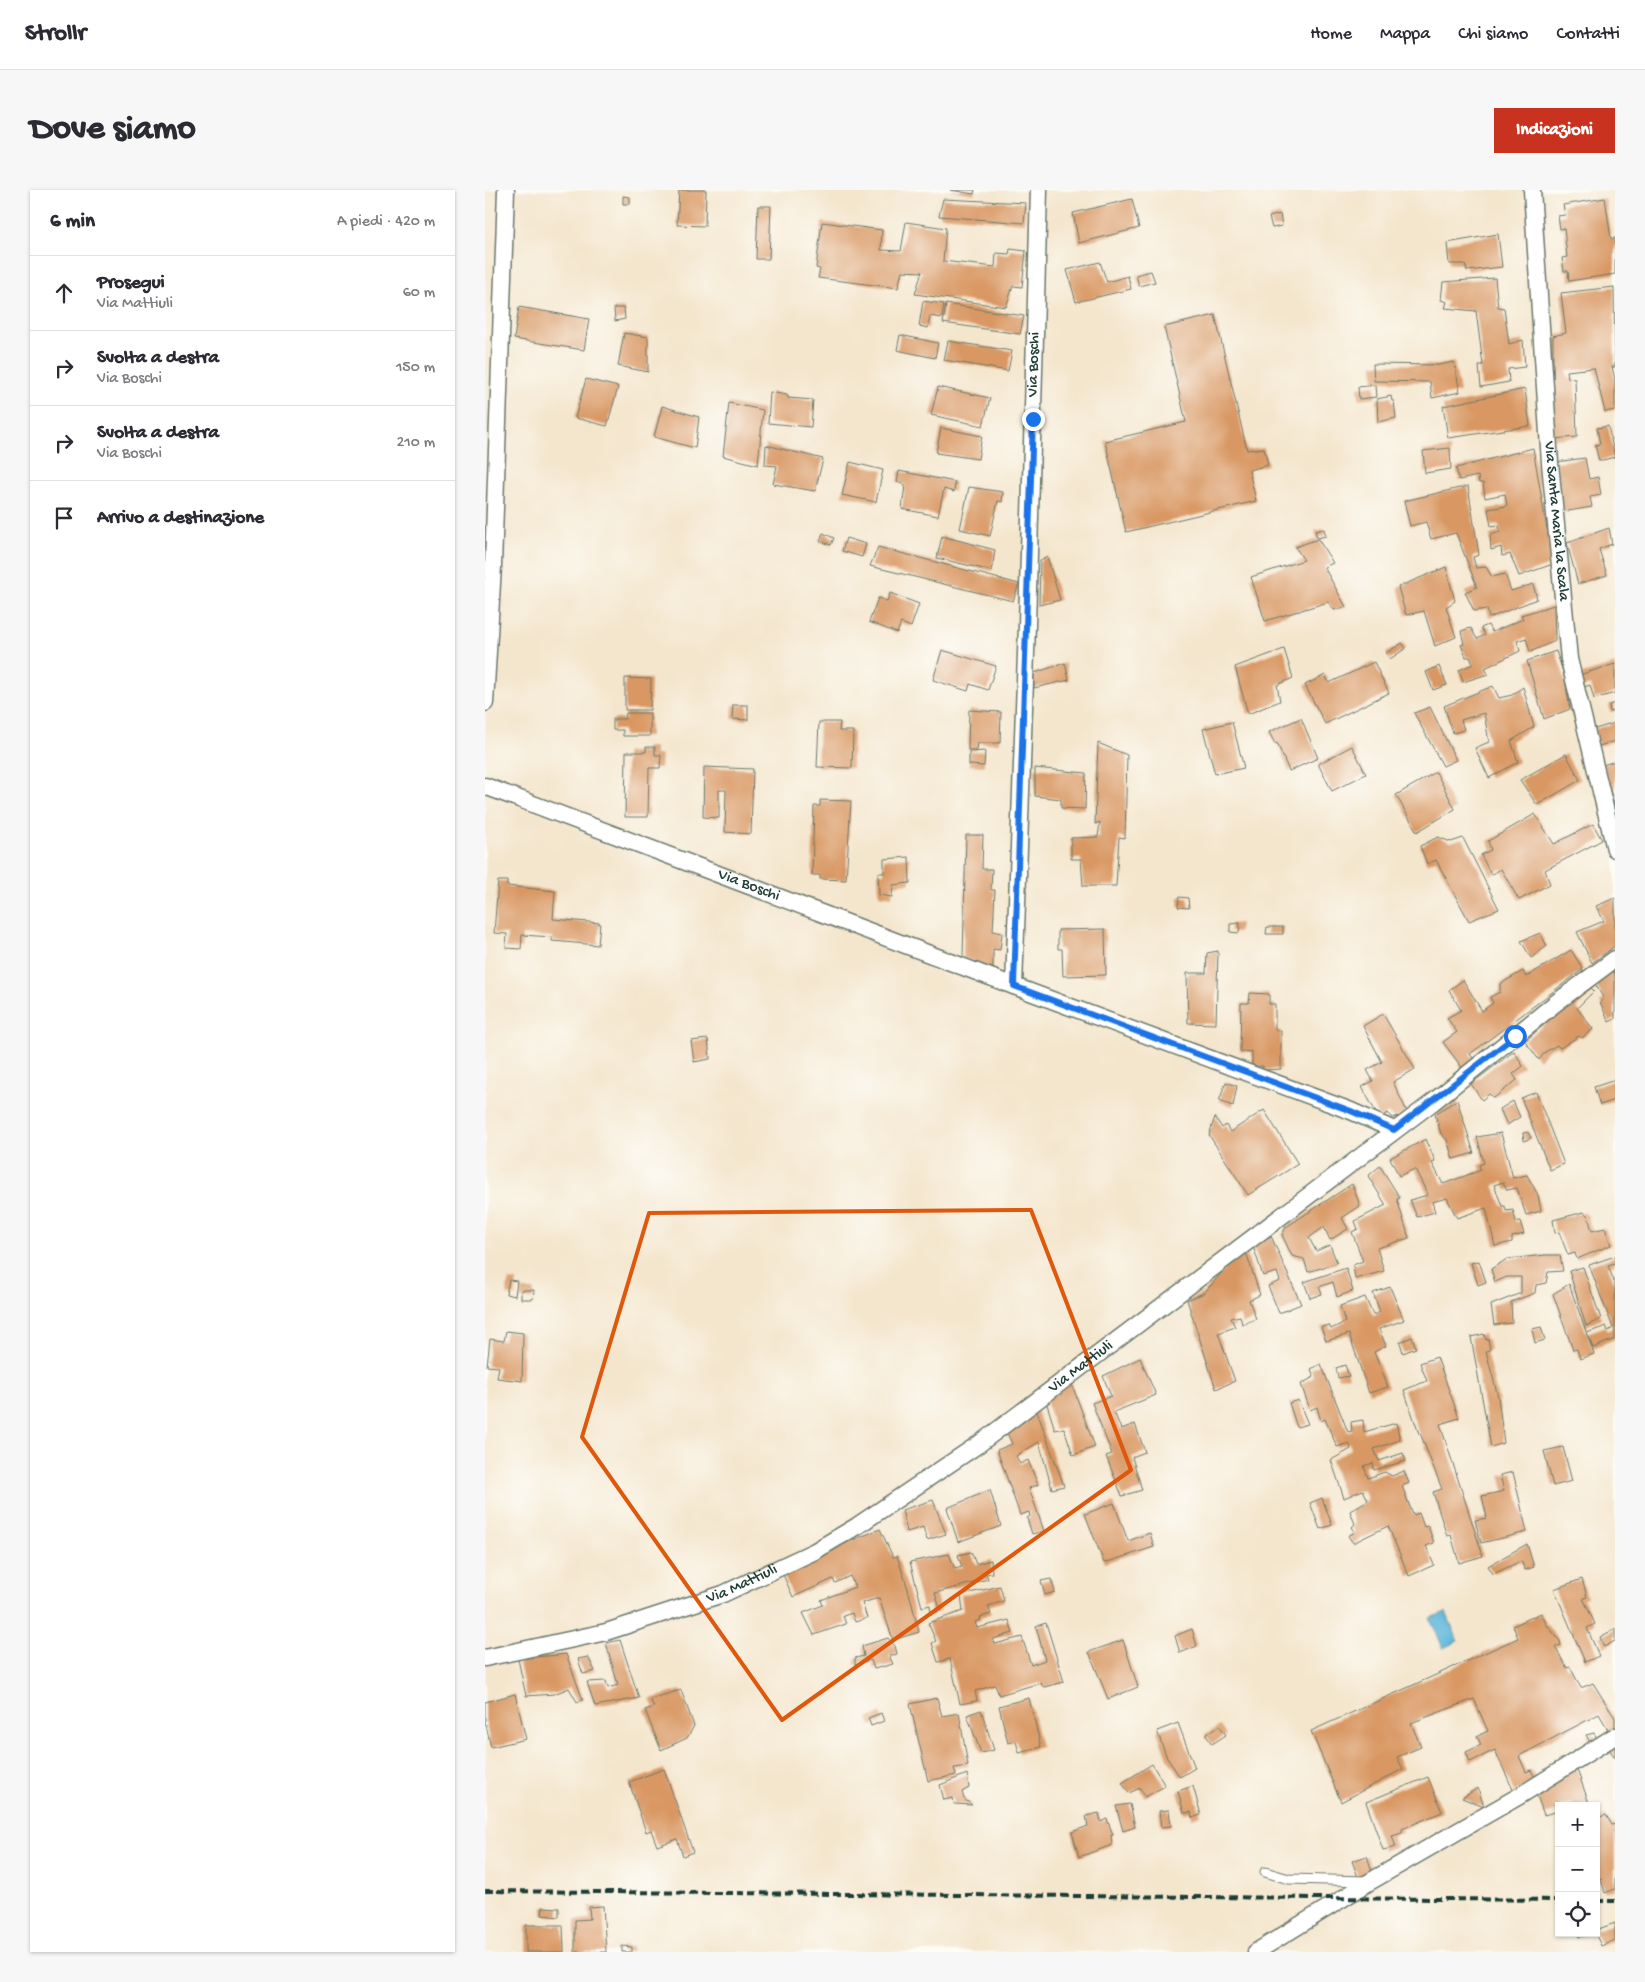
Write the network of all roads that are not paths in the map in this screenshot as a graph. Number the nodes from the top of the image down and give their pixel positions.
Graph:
1 (506, 190) edge
2 (1039, 190) edge
3 (1532, 190) edge
4 (485, 703) edge
5 (486, 784) edge
6 (1615, 849) edge
7 (1615, 959) edge
8 (1014, 986) junction
9 (1394, 1130) junction
10 (485, 1658) edge
11 (1615, 1736) edge
12 (1265, 1872) dead end
13 (1371, 1881) junction
14 (1256, 1952) edge

1 - 4 street
2 - 8 street, Via Boschi
3 - 6 street, Via Santa Maria la Scala
5 - 8 street, Via Boschi
7 - 9 street, Via Mattiuli
8 - 9 street, Via Boschi
9 - 10 street, Via Mattiuli
11 - 13 street
12 - 13 lane
13 - 14 street

